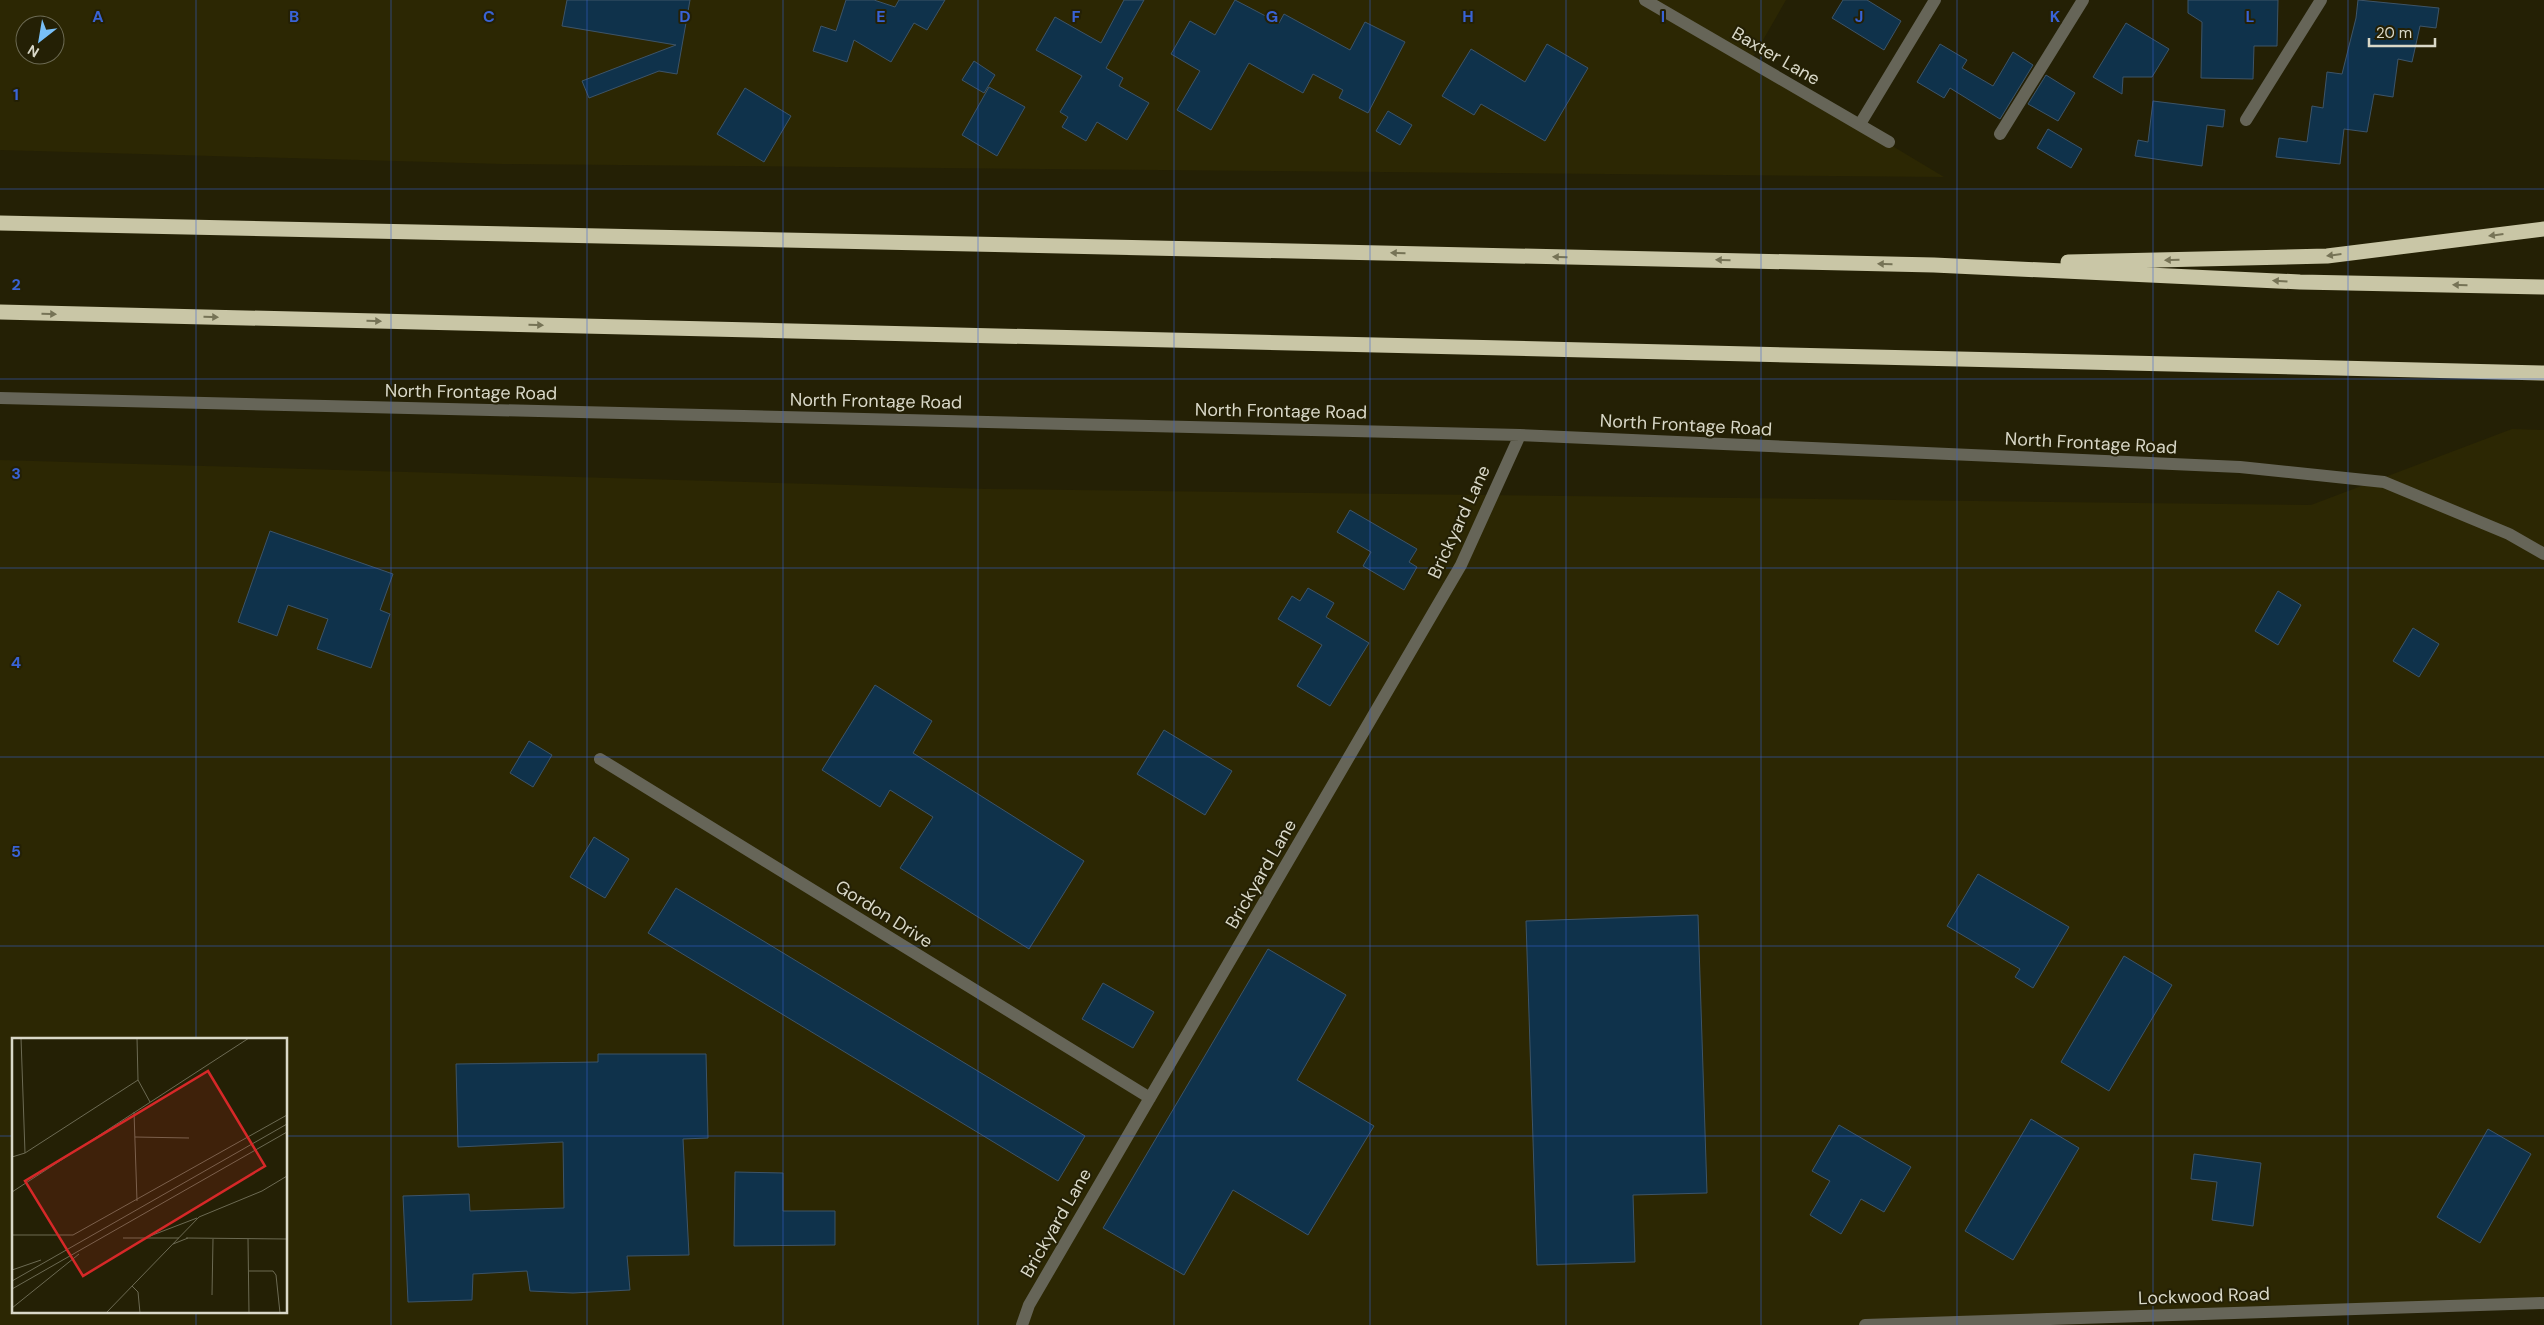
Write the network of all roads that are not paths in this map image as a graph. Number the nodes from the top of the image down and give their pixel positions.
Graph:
1 (1645, 0) edge
2 (1934, 0) edge
3 (2083, 0) edge
4 (2321, 0) edge
5 (2246, 120) dead end
6 (1860, 124) junction
7 (2000, 134) dead end
8 (1889, 142) dead end
9 (0, 223) edge
10 (2544, 229) edge
11 (1934, 265) junction
12 (2544, 287) edge
13 (0, 312) edge
14 (2367, 369) junction
15 (2544, 373) edge
16 (2544, 382) edge
17 (0, 398) edge
18 (1520, 435) junction
19 (2544, 554) edge
20 (600, 759) dead end
21 (1150, 1098) junction
22 (2544, 1303) edge
23 (1022, 1325) edge
24 (1865, 1325) edge

1 - 6 street, Baxter Lane
2 - 6 street
3 - 7 street
4 - 5 street
6 - 8 street, Baxter Lane
11 -> 9 highway
10 -> 11 highway
12 -> 11 highway
13 -> 14 highway
14 - 15 highway
14 - 16 highway
17 - 18 street, North Frontage Road
18 - 19 street, North Frontage Road
18 - 21 street, Brickyard Lane
20 - 21 street, Gordon Drive
21 - 23 street, Brickyard Lane
22 - 24 street, Lockwood Road

